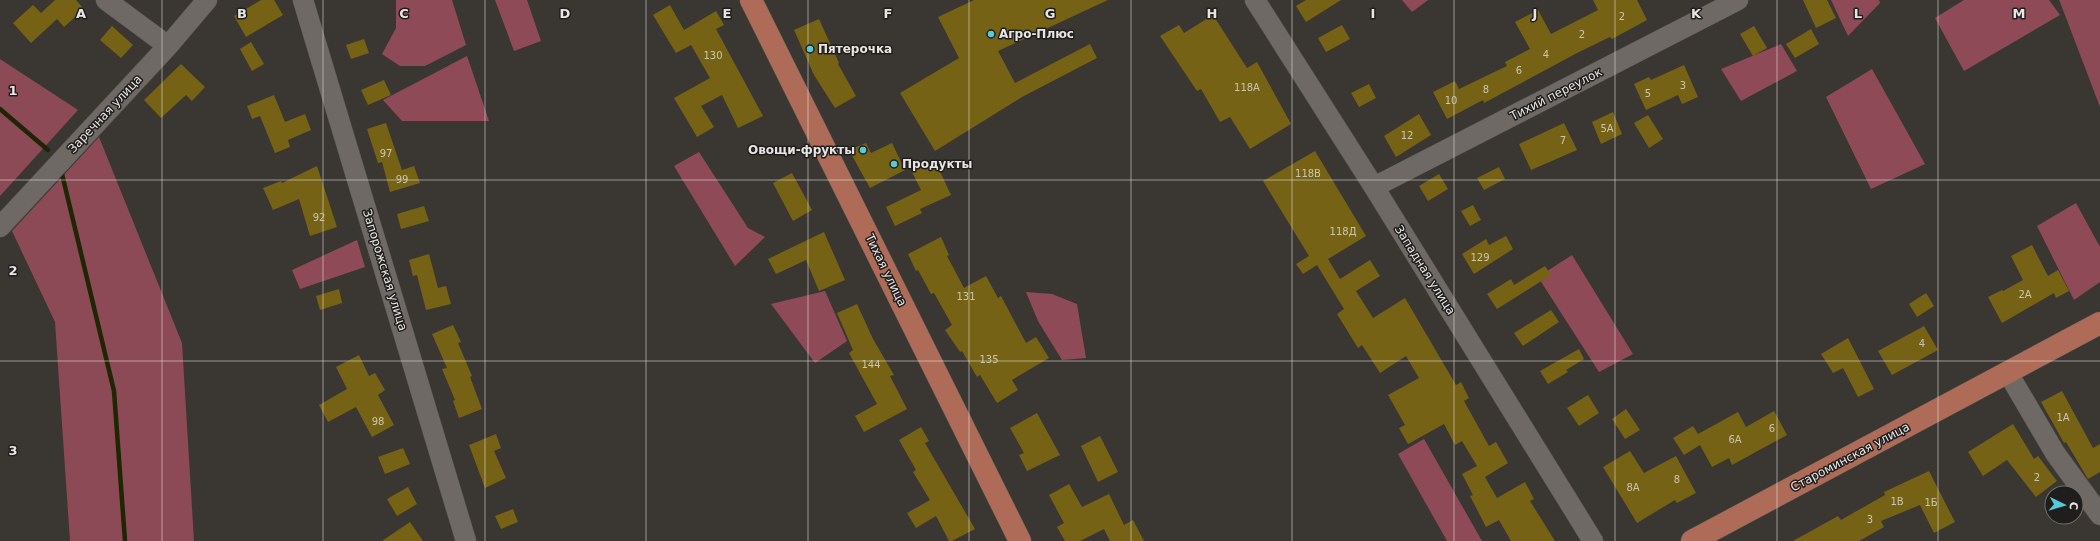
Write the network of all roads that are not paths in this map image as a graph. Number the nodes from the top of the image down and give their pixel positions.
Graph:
1 (106, 0) edge
2 (207, 0) edge
3 (303, 0) edge
4 (751, 0) edge
5 (1254, 0) edge
6 (1738, 0) edge
7 (168, 46) junction
8 (1374, 187) junction
9 (0, 226) edge
10 (2100, 323) edge
11 (2008, 373) junction
12 (2100, 515) edge
13 (466, 541) edge
14 (1020, 541) edge
15 (1593, 541) edge
16 (1692, 541) edge

1 - 7 street
2 - 7 street, Заречная улица
3 - 13 street, Запорожская улица
4 - 14 main road, Тихая улица
5 - 8 street, Западная улица
6 - 8 street, Тихий переулок
7 - 9 street, Заречная улица
8 - 15 street, Западная улица
10 - 11 main road, Староминская улица
11 - 12 street
11 - 16 main road, Староминская улица

